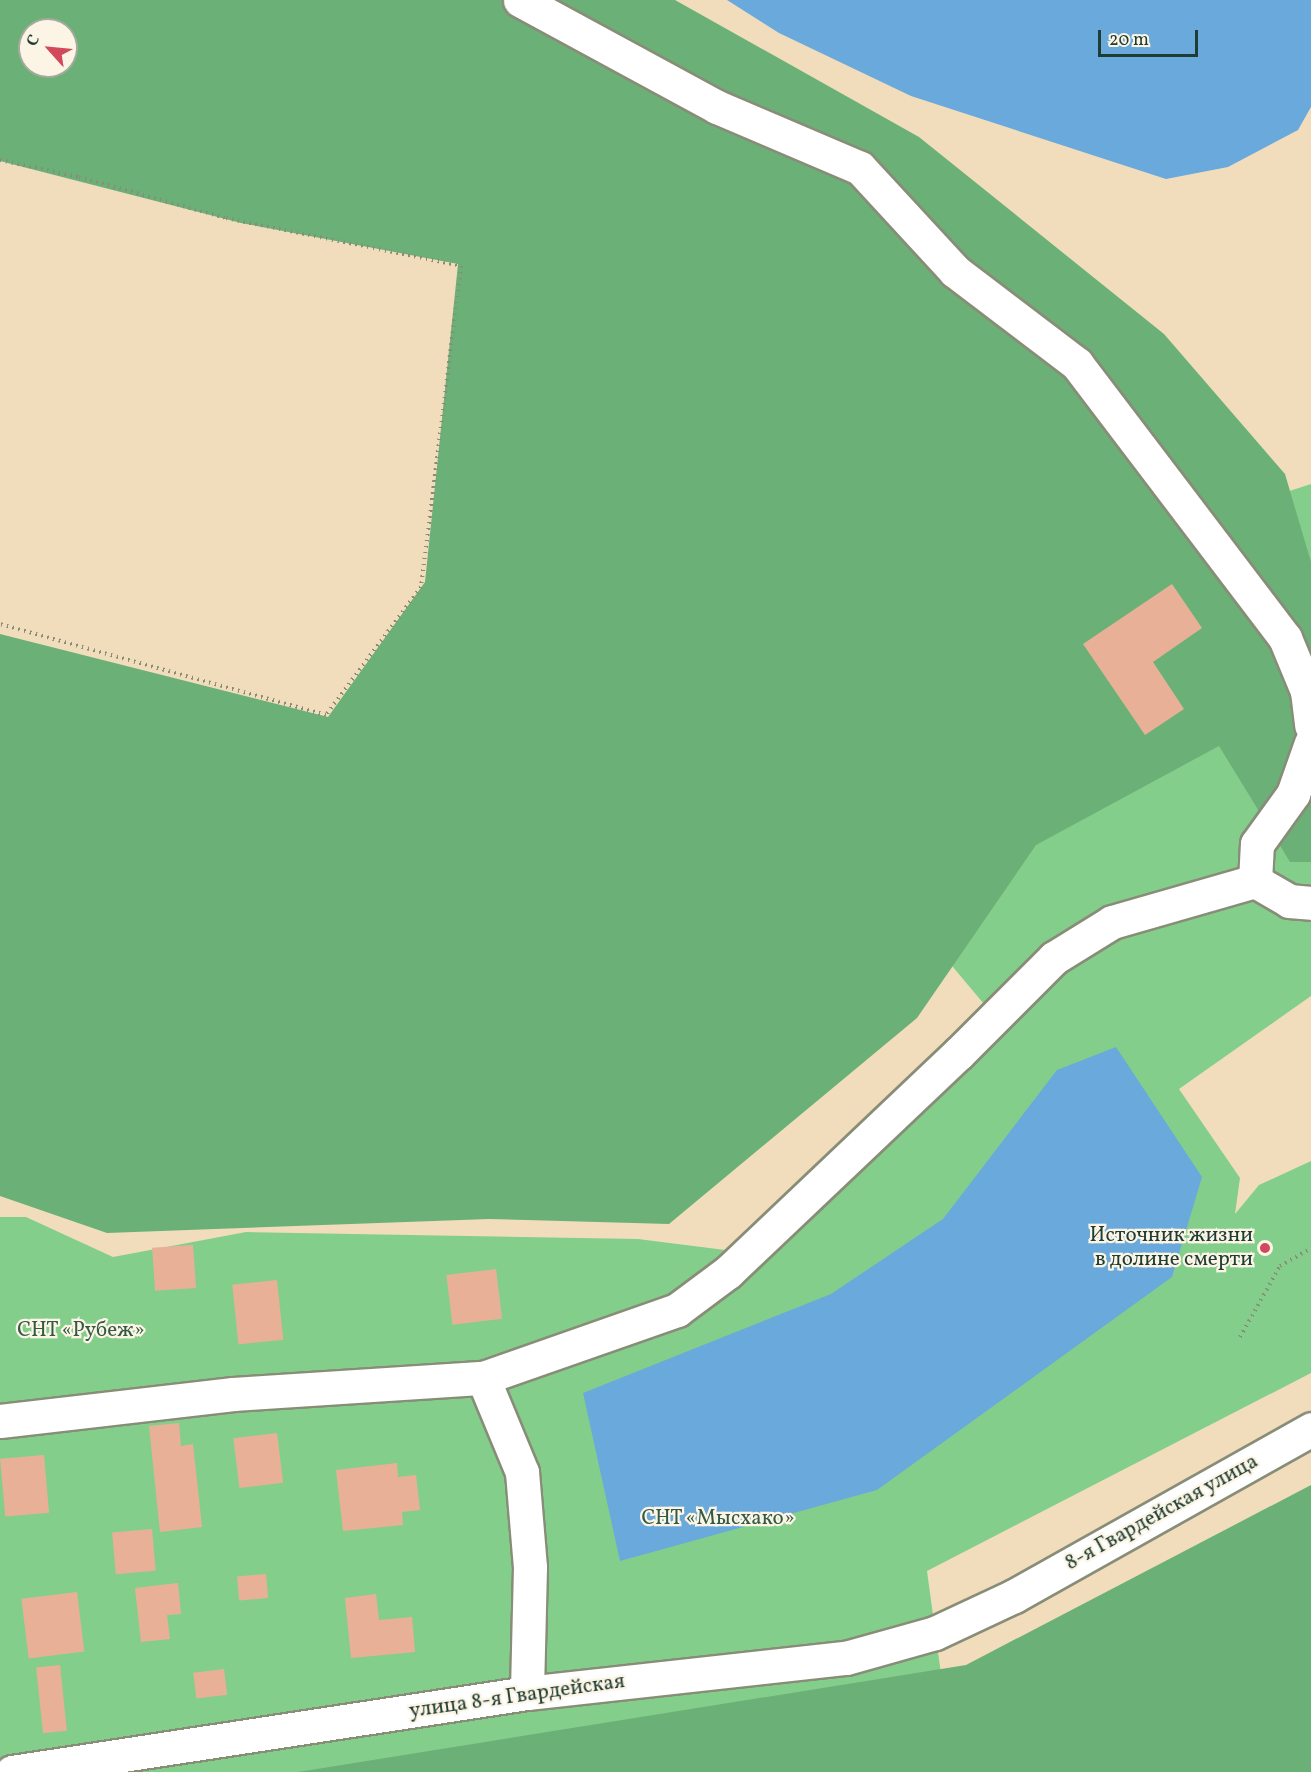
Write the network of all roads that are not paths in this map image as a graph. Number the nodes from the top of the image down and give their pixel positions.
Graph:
1 (520, 0) edge
2 (1311, 726) edge
3 (1311, 743) edge
4 (1255, 881) junction
5 (1311, 903) edge
6 (483, 1378) junction
7 (0, 1421) edge
8 (1311, 1429) edge
9 (1014, 1596) joint
10 (527, 1693) junction
11 (12, 1772) edge

1 - 2 street
3 - 4 street
4 - 5 street
4 - 6 street
6 - 7 street
6 - 10 street
8 - 9 street, 8-я Гвардейская улица
9 - 10 street, улица 8-я Гвардейская
10 - 11 street, улица 8-я Гвардейская

